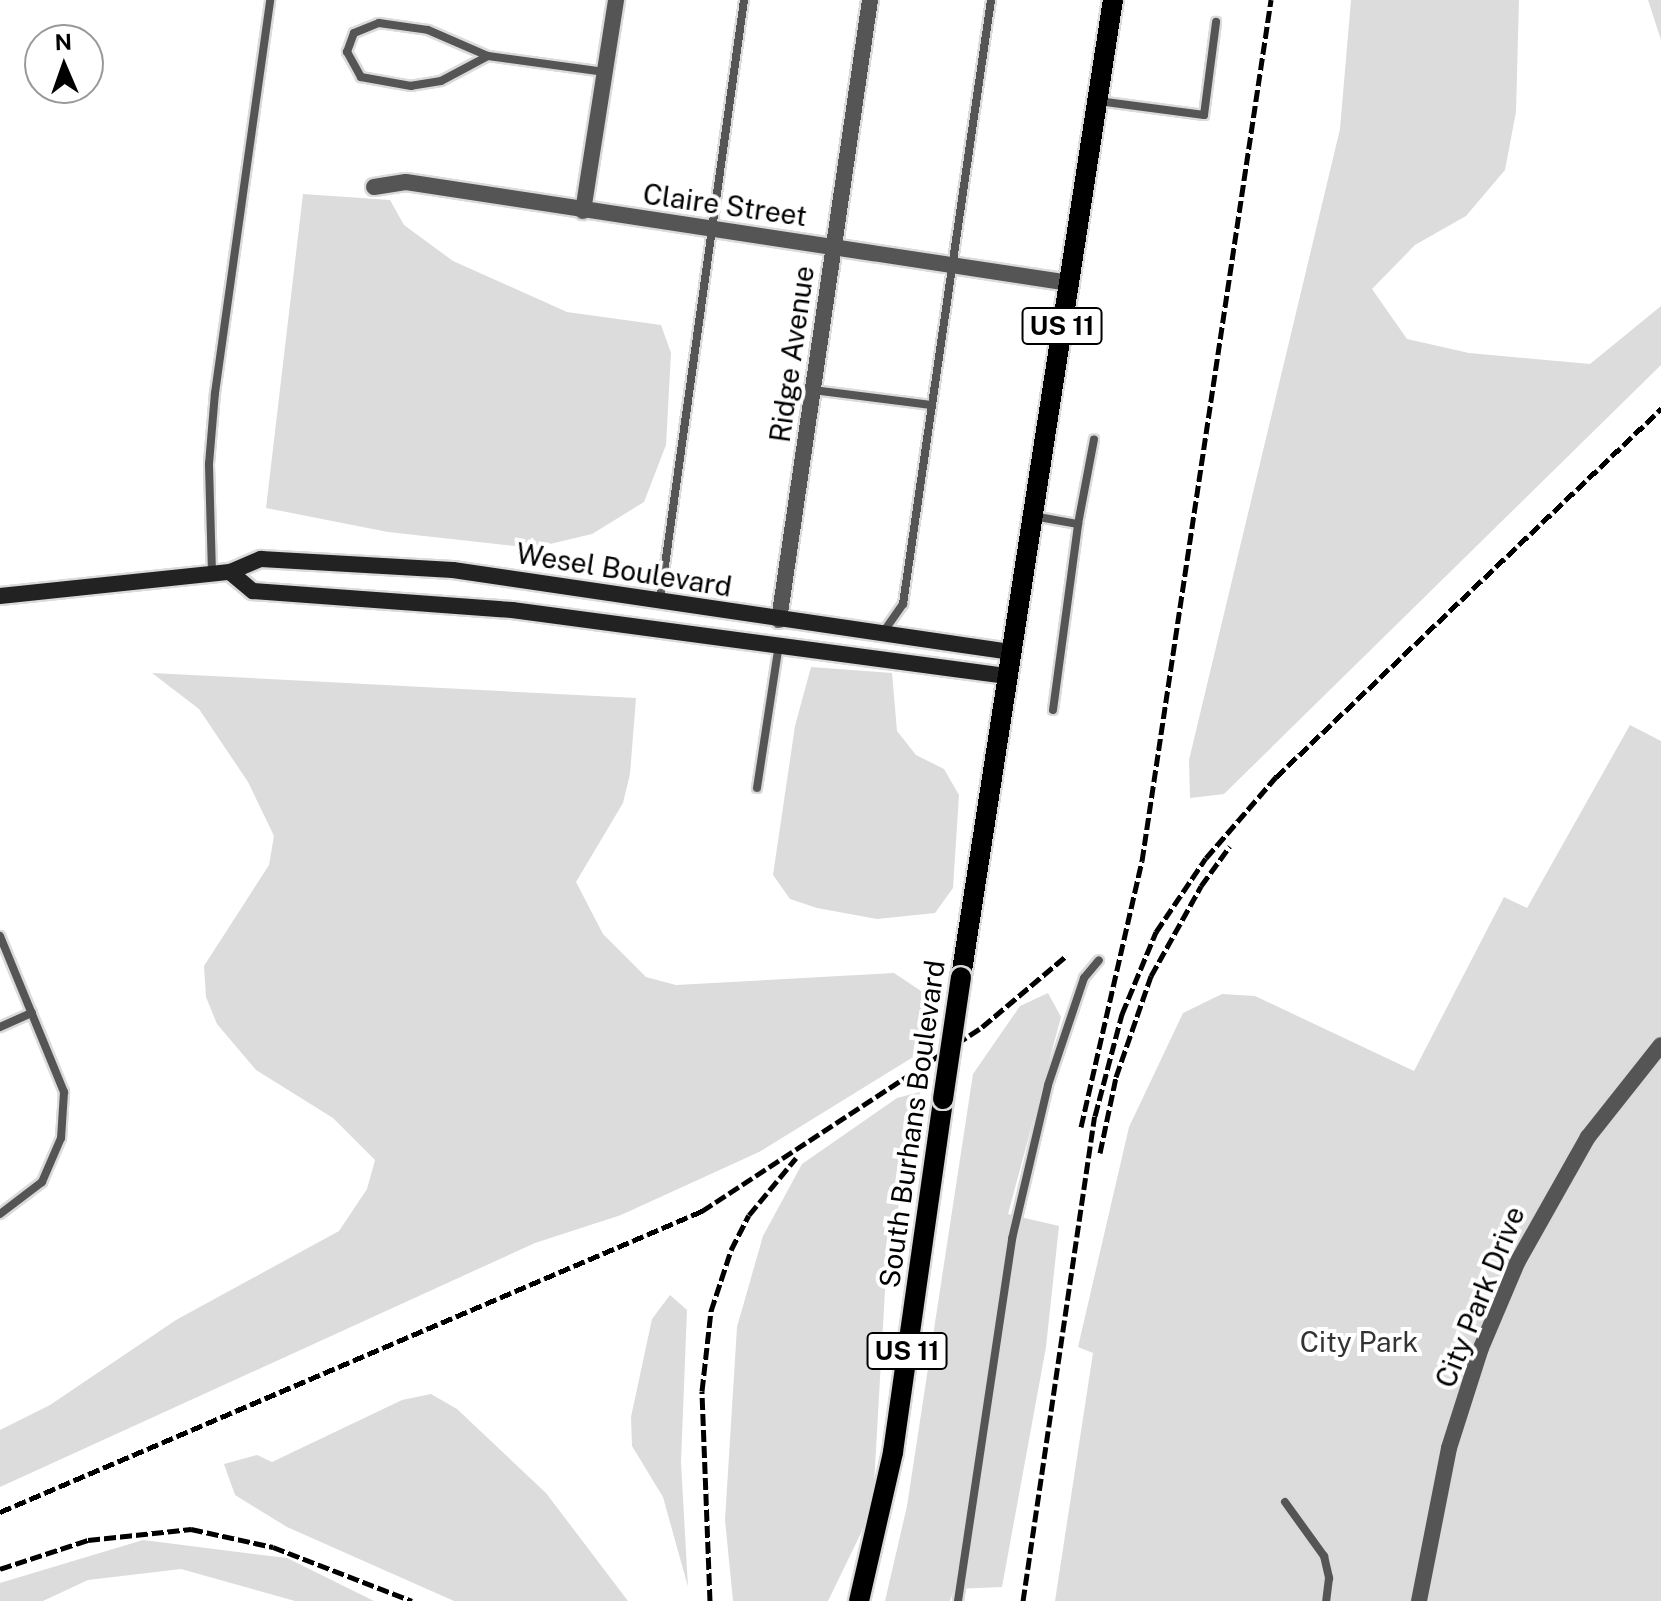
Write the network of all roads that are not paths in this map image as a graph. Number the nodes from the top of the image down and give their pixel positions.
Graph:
1 (270, 0) edge
2 (616, 0) edge
3 (744, 0) edge
4 (870, 0) edge
5 (991, 0) edge
6 (1113, 0) edge
7 (1216, 22) dead end
8 (488, 56) junction
9 (605, 72) junction
10 (1097, 100) junction
11 (374, 187) dead end
12 (583, 211) junction
13 (710, 229) junction
14 (834, 248) junction
15 (950, 265) junction
16 (1069, 283) junction
17 (813, 390) junction
18 (931, 405) junction
19 (1094, 439) dead end
20 (1032, 516) junction
21 (1078, 524) junction
22 (230, 572) junction
23 (212, 573) junction
24 (0, 596) edge
25 (659, 602) junction
26 (779, 620) junction
27 (882, 635) junction
28 (779, 643) junction
29 (1010, 652) junction
30 (1006, 676) junction
31 (1053, 710) dead end
32 (757, 788) dead end
33 (0, 936) edge
34 (1099, 960) dead end
35 (32, 1013) junction
36 (0, 1027) edge
37 (1661, 1045) edge
38 (0, 1214) edge
39 (1285, 1502) dead end
40 (859, 1601) edge
41 (958, 1601) edge
42 (1326, 1601) edge
43 (1419, 1601) edge

1 - 23 lane
2 - 9 street
3 - 13 lane
4 - 14 street, Ridge Avenue
5 - 15 lane
6 - 10 main road, US 11
7 - 10 lane
8 - 8 lane
8 - 9 lane
9 - 12 street
10 - 16 main road, US 11
11 - 12 street, Claire Street
12 - 13 street, Claire Street
13 - 14 street, Claire Street
13 - 25 lane
14 - 15 street, Claire Street
14 - 17 street, Ridge Avenue
15 - 16 street, Claire Street
15 - 18 lane
16 - 20 main road, US 11
17 - 18 lane
17 - 26 street, Ridge Avenue
18 - 27 lane
19 - 21 lane
20 - 21 lane
20 - 29 main road, US 11
21 - 31 lane
22 - 23 main road, Wesel Boulevard
22 - 25 main road, Wesel Boulevard
22 - 28 main road, Wesel Boulevard
23 - 24 main road, Wesel Boulevard
25 - 26 main road, Wesel Boulevard
26 - 27 main road, Wesel Boulevard
27 - 29 main road, Wesel Boulevard
28 - 30 main road, Wesel Boulevard
28 - 32 lane
29 - 30 main road, South Burhans Boulevard / US 11
30 - 40 main road, South Burhans Boulevard / US 11, bridge
33 - 35 lane
34 - 41 lane
35 - 36 lane
35 - 38 lane
37 - 43 street, City Park Drive
39 - 42 lane

